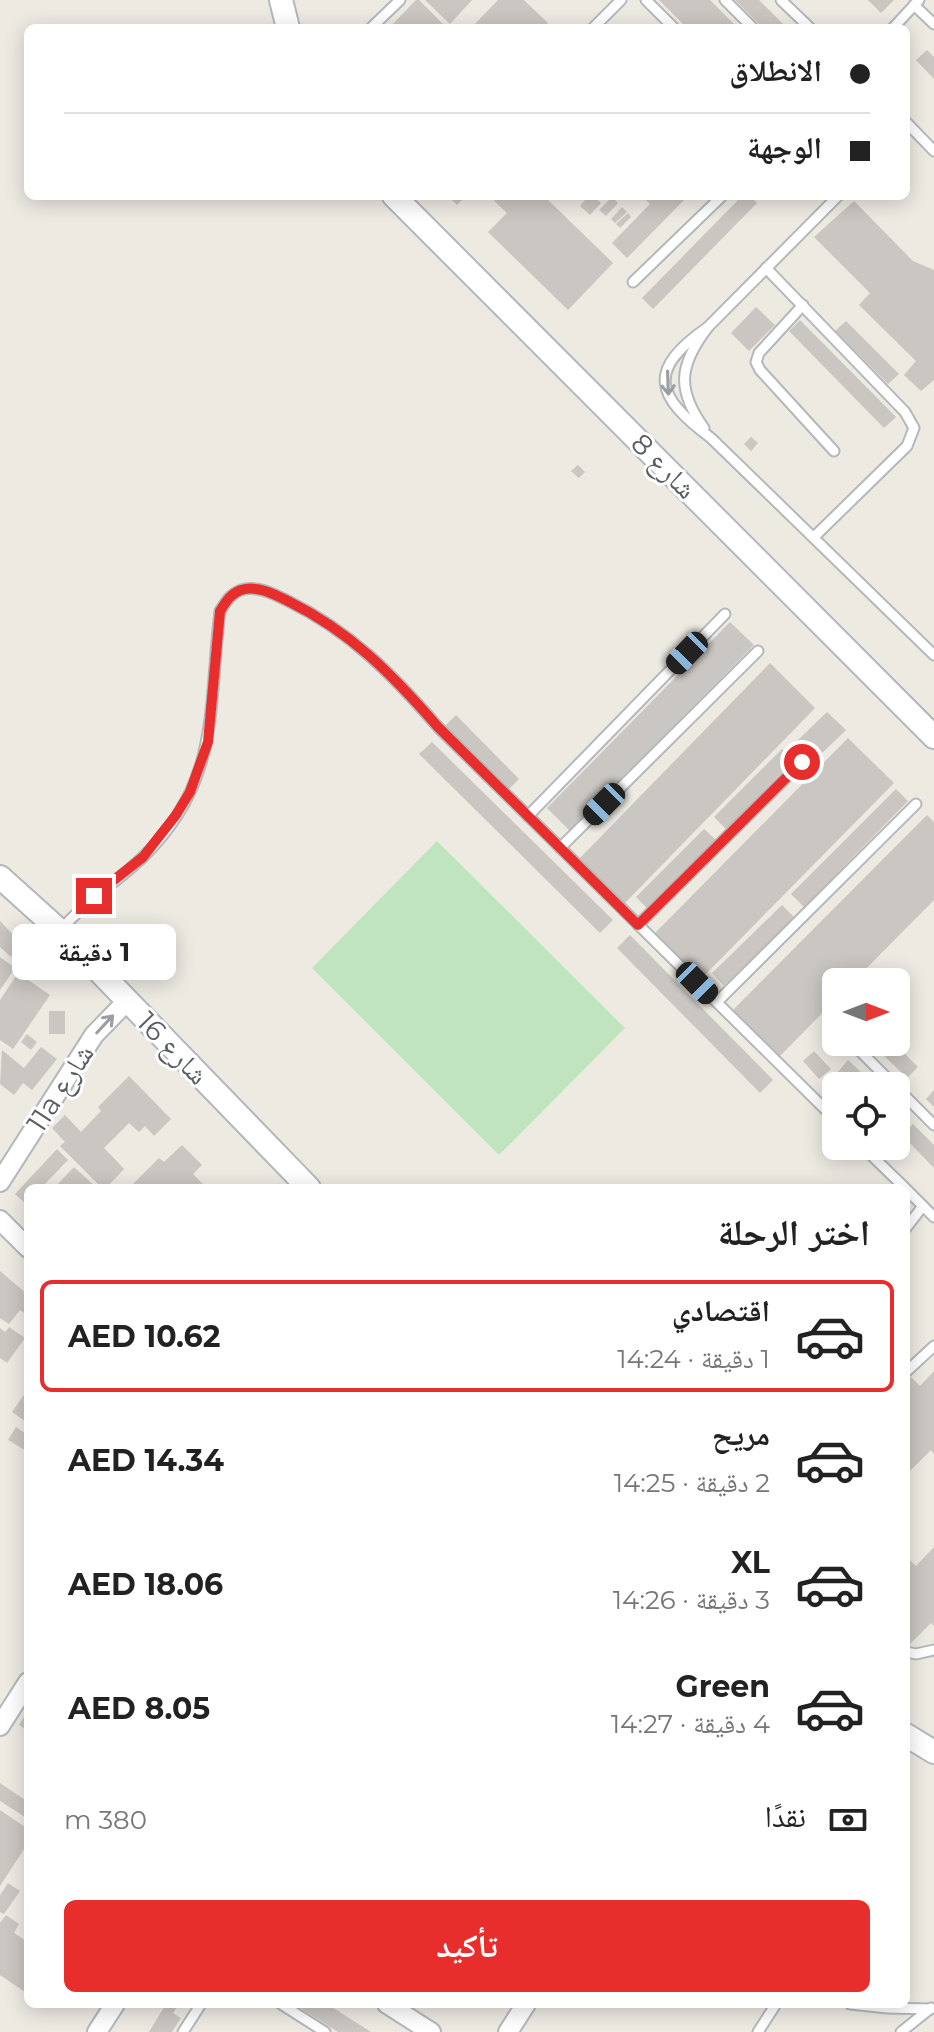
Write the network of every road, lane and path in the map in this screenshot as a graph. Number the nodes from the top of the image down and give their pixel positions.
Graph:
1 (281, 0) edge
2 (400, 0) edge
3 (621, 0) edge
4 (646, 0) edge
5 (725, 0) edge
6 (781, 0) edge
7 (917, 2) edge
8 (287, 24) edge
9 (375, 24) edge
10 (597, 24) edge
11 (670, 24) edge
12 (749, 24) edge
13 (806, 24) edge
14 (897, 24) edge
15 (934, 24) edge
16 (910, 129) edge
17 (934, 151) edge
18 (398, 200) edge
19 (718, 200) edge
20 (834, 200) edge
21 (766, 268) junction
22 (633, 282) dead end
23 (803, 305) junction
24 (708, 327) junction
25 (711, 438) junction
26 (834, 451) dead end
27 (814, 537) junction
28 (725, 614) dead end
29 (758, 651) dead end
30 (934, 655) edge
31 (934, 737) edge
32 (802, 762) dead end
33 (916, 804) dead end
34 (528, 816) junction
35 (560, 848) junction
36 (0, 877) edge
37 (638, 925) junction
38 (60, 931) junction
39 (128, 1000) junction
40 (717, 1002) junction
41 (865, 1056) edge
42 (880, 1072) edge
43 (910, 1101) edge
44 (822, 1106) edge
45 (934, 1125) edge
46 (876, 1160) edge
47 (0, 1182) edge
48 (305, 1184) edge
49 (900, 1184) edge
50 (910, 1194) edge
51 (923, 1206) junction
52 (934, 1217) edge
53 (0, 1220) edge
54 (910, 1223) edge
55 (24, 1244) edge
56 (934, 1346) edge
57 (910, 1368) edge
58 (934, 1650) edge
59 (910, 1653) edge
60 (24, 1691) edge
61 (0, 1726) edge
62 (910, 1737) edge
63 (934, 1752) edge
64 (112, 2008) edge
65 (198, 2008) edge
66 (287, 2008) edge
67 (393, 2008) edge
68 (523, 2008) edge
69 (773, 2008) edge
70 (888, 2008) edge
71 (910, 2008) edge
72 (910, 2008) edge
73 (932, 2008) edge
74 (97, 2032) edge
75 (183, 2032) edge
76 (325, 2032) edge
77 (431, 2032) edge
78 (508, 2032) edge
79 (758, 2032) edge
80 (901, 2032) edge

1 - 8 street
2 - 9 lane
3 - 10 lane
4 - 11 lane
5 - 12 lane
6 - 13 lane
7 - 14 lane
7 - 15 lane
16 - 17 lane
18 - 31 street, شارع 8
19 - 22 lane
20 - 21 lane
21 - 23 lane
21 - 24 lane
23 - 26 lane
23 - 27 lane
24 - 25 lane
24 -> 25 lane
25 - 27 lane
27 - 30 lane
28 - 34 lane
29 - 35 lane
32 - 37 lane
33 - 40 lane
34 - 35 lane
34 - 38 lane
35 - 37 lane
36 - 38 street, شارع 16
37 - 40 lane
38 - 39 street, شارع 16
47 -> 39 street, 11a شارع
39 - 48 street, شارع 16
40 - 44 lane
41 - 42 lane
43 - 45 lane
46 - 49 lane
50 - 51 lane
51 - 52 lane
51 - 54 lane
53 - 55 street
56 - 57 lane
58 - 59 lane
60 - 61 street
62 - 63 street
64 - 74 street
65 - 75 lane
66 - 76 lane
67 - 77 street
68 - 78 street
69 - 79 lane
70 - 72 lane
71 - 73 lane
73 - 80 lane

